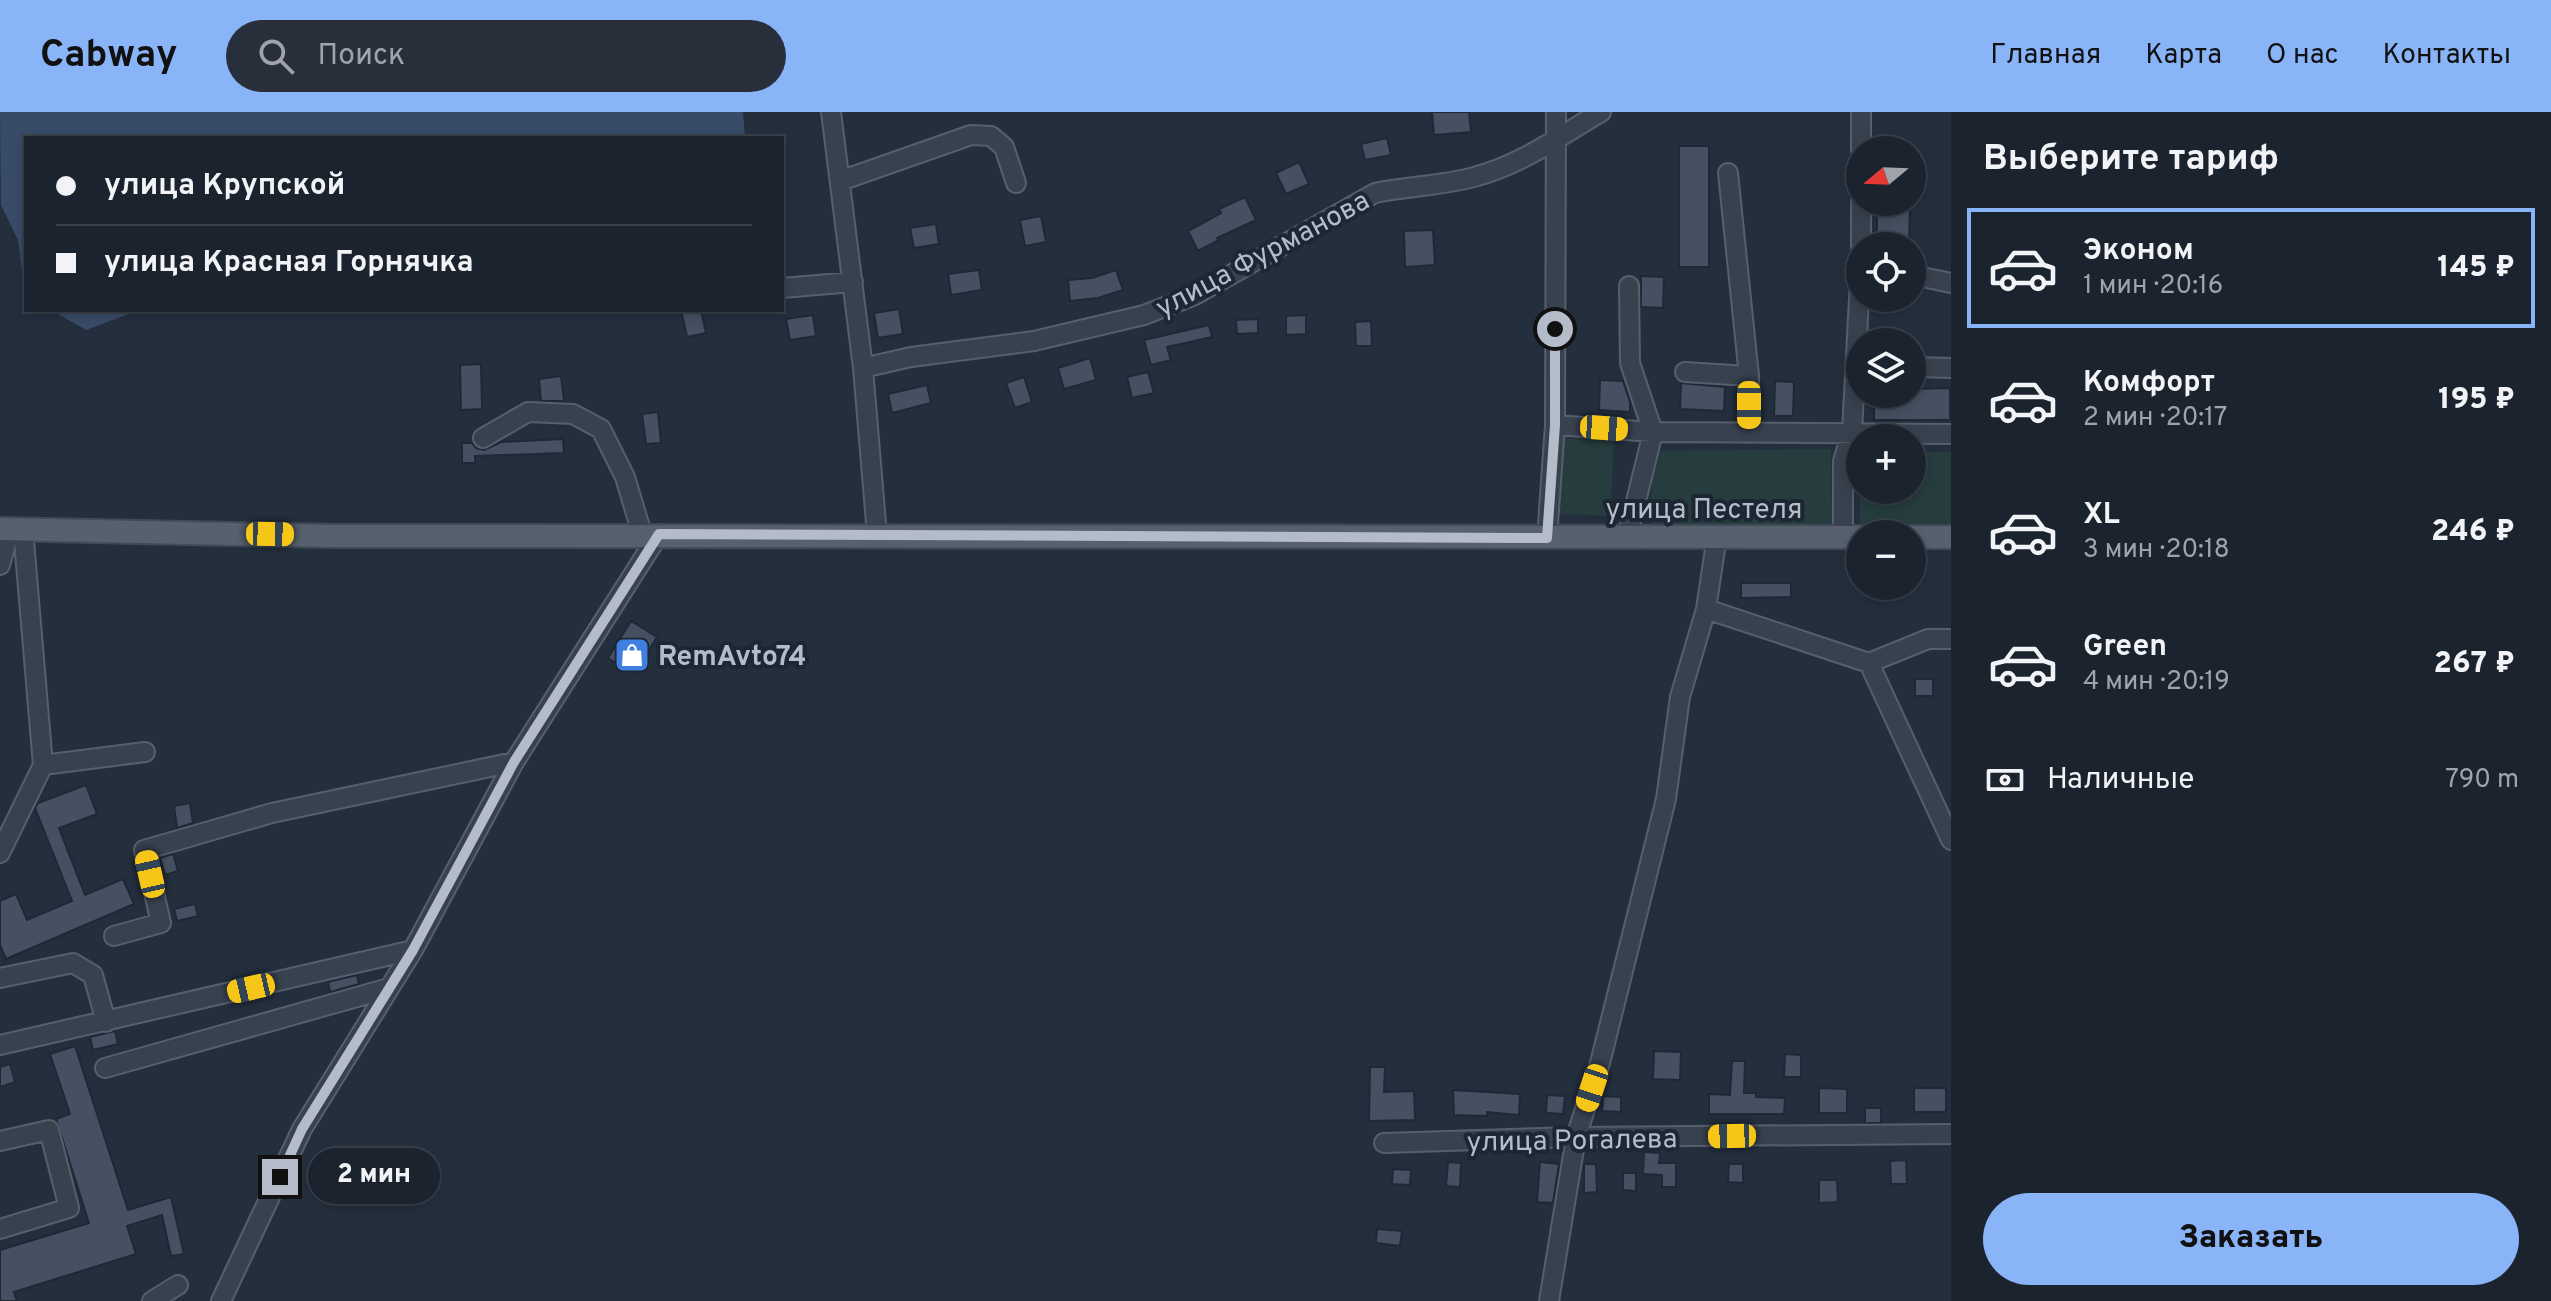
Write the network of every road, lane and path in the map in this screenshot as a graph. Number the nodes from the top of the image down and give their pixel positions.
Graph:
1 (831, 112) edge
2 (1556, 112) edge
3 (1601, 112) edge
4 (1861, 112) edge
5 (1861, 136) edge
6 (1556, 139) junction
7 (1728, 173) dead end
8 (840, 181) junction
9 (1016, 183) dead end
10 (1926, 278) edge
11 (853, 282) junction
12 (1951, 283) edge
13 (1629, 286) dead end
14 (784, 288) edge
15 (1858, 312) edge
16 (1926, 367) edge
17 (863, 368) junction
18 (1951, 368) edge
19 (1685, 372) dead end
20 (1749, 376) junction
21 (1852, 424) edge
22 (1555, 425) junction
23 (1653, 432) junction
24 (1846, 432) edge
25 (1749, 433) junction
26 (1926, 433) edge
27 (1951, 434) edge
28 (483, 438) dead end
29 (1846, 451) edge
30 (1846, 486) edge
31 (11, 529) edge
32 (651, 534) junction
33 (877, 535) junction
34 (1717, 536) junction
35 (1846, 537) edge
36 (1926, 537) edge
37 (1951, 537) edge
38 (1547, 538) junction
39 (1627, 538) junction
40 (0, 565) edge
41 (1706, 609) junction
42 (1951, 639) edge
43 (1869, 663) junction
44 (145, 752) dead end
45 (514, 762) junction
46 (43, 765) junction
47 (1951, 840) edge
48 (0, 853) edge
49 (114, 936) dead end
50 (413, 950) junction
51 (0, 978) edge
52 (389, 988) junction
53 (106, 1022) junction
54 (0, 1045) edge
55 (105, 1068) dead end
56 (1951, 1134) edge
57 (1576, 1137) junction
58 (0, 1141) edge
59 (1384, 1143) dead end
60 (0, 1229) edge
61 (178, 1285) dead end
62 (152, 1301) edge
63 (221, 1301) edge
64 (1549, 1301) edge

1 - 8 street
2 - 6 street
3 - 6 street, улица Фурманова
4 - 5 street
6 - 17 street, улица Фурманова
6 - 22 street
7 - 20 street
8 - 9 street
8 - 11 street
10 - 12 street
11 - 14 street
11 - 17 street
13 - 23 street
15 - 21 street
16 - 18 street
17 - 33 street
19 - 20 street
20 - 25 street
22 - 23 street
22 - 38 street
23 - 25 street
23 - 39 street
24 - 25 street
26 - 27 street
28 - 32 street
29 - 30 street
31 - 32 main road, улица Пестеля
31 - 40 street
31 - 46 street
32 - 33 main road, улица Пестеля
32 - 45 street
33 - 38 main road, улица Пестеля
34 - 35 main road, улица Пестеля
34 - 39 main road, улица Пестеля
34 - 41 street
36 - 37 main road
38 - 39 main road, улица Пестеля
41 - 43 street
41 - 57 street
42 - 43 street
43 - 47 street
44 - 46 street
45 - 49 street
45 - 50 street
46 - 48 street
50 - 52 street
50 - 53 street
51 - 53 street
52 - 55 street
52 - 63 street
53 - 54 street
56 - 57 street, улица Рогалева
57 - 59 street, улица Рогалева
57 - 64 street
58 - 60 street
61 - 62 street

